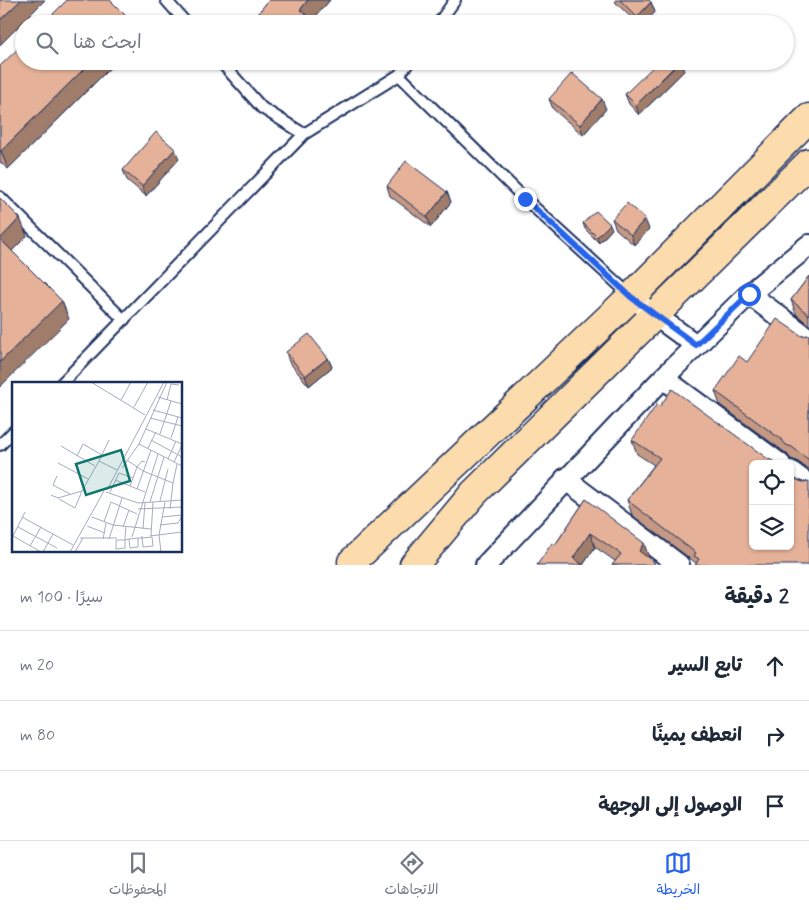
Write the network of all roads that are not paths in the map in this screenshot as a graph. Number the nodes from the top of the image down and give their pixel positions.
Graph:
1 (166, 0) edge
2 (455, 0) edge
3 (179, 15) edge
4 (444, 15) edge
5 (228, 70) edge
6 (404, 70) edge
7 (400, 75) junction
8 (809, 118) edge
9 (304, 134) junction
10 (809, 163) edge
11 (0, 197) edge
12 (809, 246) edge
13 (749, 294) junction
14 (631, 297) junction
15 (655, 315) junction
16 (124, 320) junction
17 (809, 339) edge
18 (696, 345) junction
19 (663, 378) junction
20 (63, 382) edge
21 (12, 433) edge
22 (0, 445) edge
23 (775, 460) edge
24 (794, 474) edge
25 (566, 480) junction
26 (809, 485) edge
27 (352, 564) edge
28 (414, 565) edge
29 (486, 565) edge
30 (679, 565) edge

1 - 3 lane
2 - 4 lane
5 - 9 lane
6 - 7 lane
7 - 9 lane
7 - 14 lane
8 - 14 highway
9 - 16 lane
10 - 15 highway
11 - 16 lane
12 - 13 street
13 - 17 street
13 - 18 street
14 - 15 street
14 - 27 highway
15 - 18 street
15 - 28 highway
16 - 20 lane
18 - 19 street
19 - 23 street
19 - 25 street
21 - 22 lane
24 - 26 street
25 - 29 street
25 - 30 street

